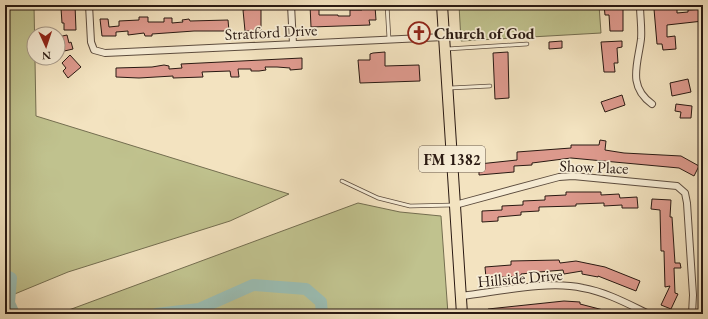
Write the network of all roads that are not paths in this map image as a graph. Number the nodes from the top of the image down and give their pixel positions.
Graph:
1 (89, 5) edge
2 (291, 5) edge
3 (387, 5) edge
4 (442, 5) edge
5 (640, 5) edge
6 (444, 37) junction
7 (389, 40) junction
8 (293, 44) junction
9 (527, 44) dead end
10 (445, 49) junction
11 (490, 86) dead end
12 (448, 88) junction
13 (652, 104) dead end
14 (342, 181) dead end
15 (455, 205) junction
16 (461, 296) junction
17 (462, 314) edge
18 (649, 314) edge
19 (692, 314) edge

1 - 8 street, Stratford Drive
2 - 8 street
3 - 7 lane
4 - 6 main road, FM 1382
5 - 13 street
6 - 7 street, Stratford Drive
6 - 10 main road, FM 1382
7 - 8 street, Stratford Drive
9 - 10 lane
10 - 12 main road, FM 1382
11 - 12 lane
12 - 15 main road, FM 1382
14 - 15 lane
15 - 16 main road, FM 1382
15 - 19 street, Show Place
16 - 17 main road, FM 1382
16 - 18 street, Hillside Drive

